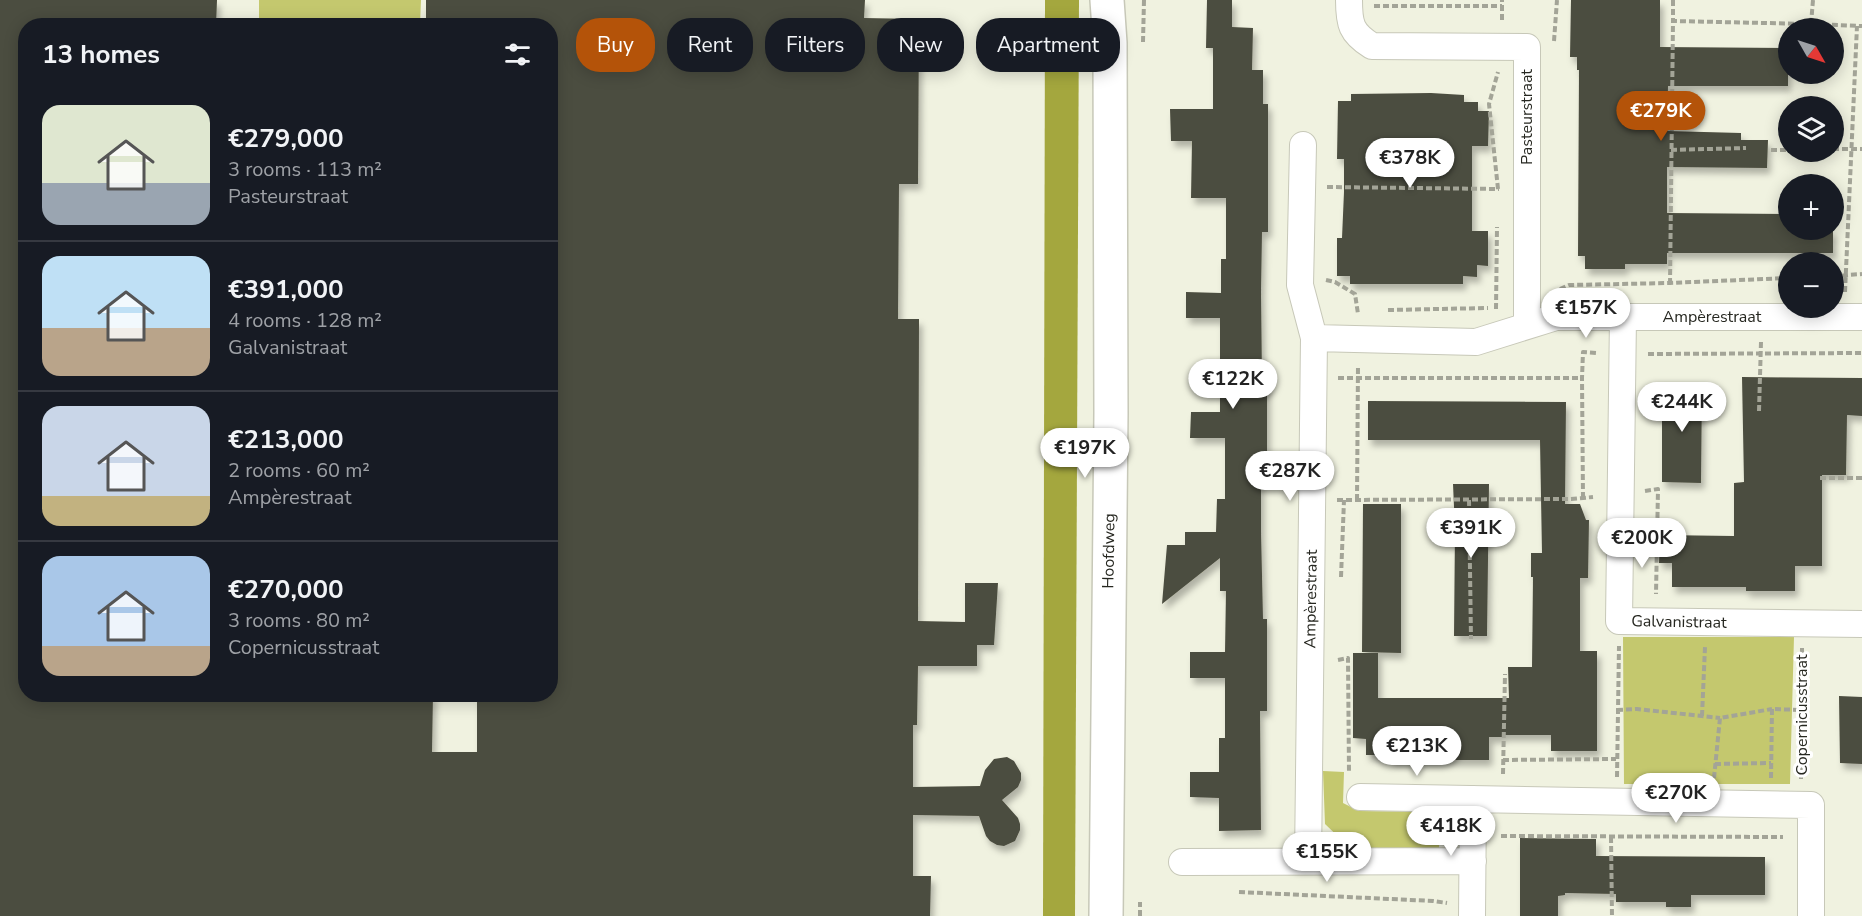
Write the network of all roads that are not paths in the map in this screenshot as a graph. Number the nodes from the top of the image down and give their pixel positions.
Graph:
1 (1107, 0) edge
2 (1117, 0) edge
3 (1349, 3) edge
4 (1108, 18) edge
5 (1114, 18) edge
6 (1110, 72) edge
7 (1302, 145) dead end
8 (1623, 317) junction
9 (1853, 317) edge
10 (1527, 326) junction
11 (1314, 338) junction
12 (1862, 624) edge
13 (1360, 797) road end
14 (1473, 799) junction
15 (1308, 861) junction
16 (1473, 861) junction
17 (1182, 862) dead end
18 (1472, 912) edge
19 (1106, 916) edge
20 (1811, 916) edge

1 - 4 main road, Hoofdweg
2 - 5 main road, Hoofdweg
3 - 10 street, Pasteurstraat
6 - 19 main road, Hoofdweg
7 - 11 street, Ampèrestraat
8 - 9 street, Ampèrestraat
8 - 10 street, Ampèrestraat
8 - 12 street, Galvanistraat
10 - 11 street, Ampèrestraat
11 - 15 street, Ampèrestraat
13 - 14 street
14 - 16 street
14 - 20 street
15 - 16 street
15 - 17 street
16 - 18 street

